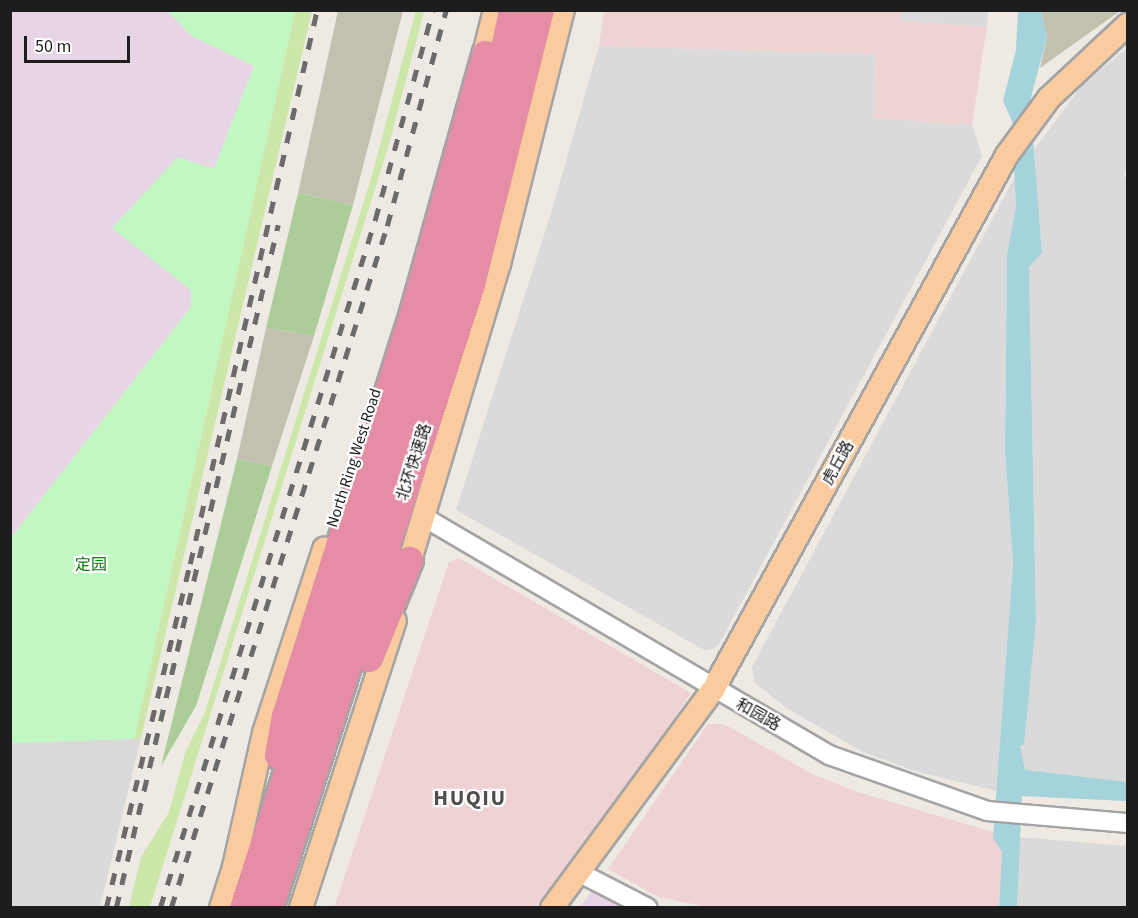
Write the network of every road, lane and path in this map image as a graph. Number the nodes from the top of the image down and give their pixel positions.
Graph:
1 (495, 10) edge
2 (512, 10) edge
3 (540, 10) edge
4 (563, 10) edge
5 (1128, 24) edge
6 (485, 54) junction
7 (458, 281) junction
8 (422, 516) junction
9 (409, 561) junction
10 (713, 690) junction
11 (1128, 823) edge
12 (263, 849) junction
13 (580, 873) junction
14 (221, 908) edge
15 (243, 908) edge
16 (269, 908) edge
17 (278, 908) edge
18 (301, 908) edge
19 (552, 908) edge
20 (648, 908) edge

1 - 6 main road, North Ring West Road
2 - 7 highway, 北环快速路
3 - 7 highway, 北环快速路
4 - 8 main road
5 - 10 main road, 虎丘路
6 - 12 highway
6 - 14 main road, North Ring West Road
7 - 12 highway, 北环快速路
7 - 16 highway, 北环快速路
8 - 9 main road
8 - 10 street, 和园路
9 - 17 highway
9 - 18 main road
10 - 11 street, 和园路
10 - 13 main road, 虎丘路
12 - 15 highway, 北环快速路
13 - 19 main road, 虎丘路
13 - 20 street

